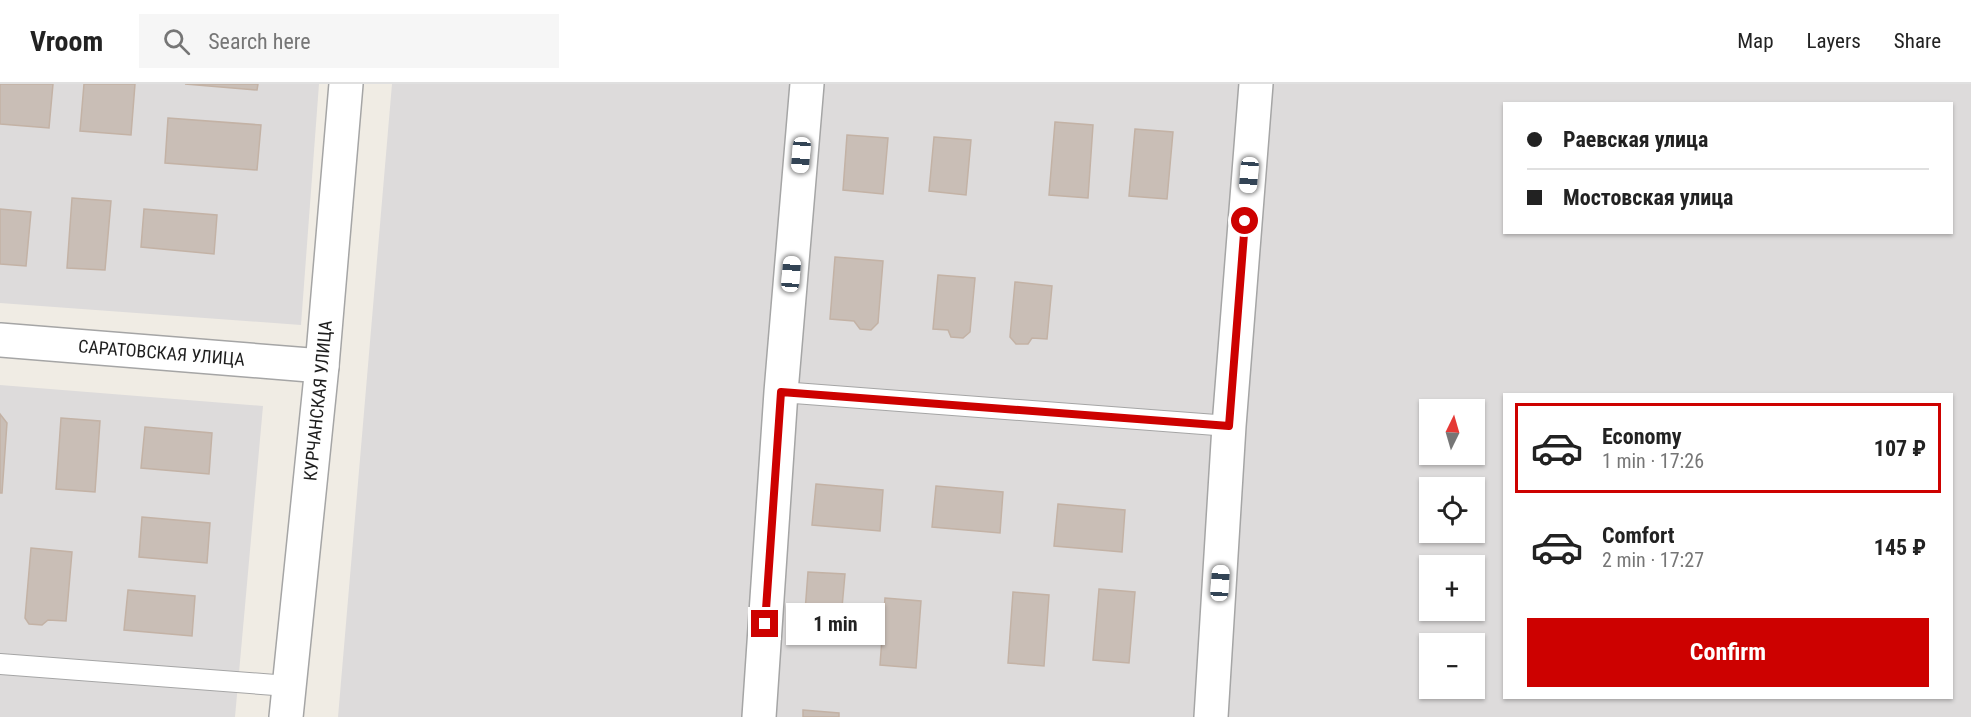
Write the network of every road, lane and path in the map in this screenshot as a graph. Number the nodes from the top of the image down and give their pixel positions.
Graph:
1 (346, 84) edge
2 (807, 84) edge
3 (1256, 84) edge
4 (0, 340) edge
5 (322, 366) junction
6 (781, 392) junction
7 (1229, 426) junction
8 (0, 664) edge
9 (287, 701) edge
10 (759, 717) edge
11 (1211, 717) edge

1 - 5 street, КУРЧАНСКАЯ УЛИЦА
2 - 6 street
3 - 7 street
4 - 5 street, САРАТОВСКАЯ УЛИЦА
5 - 9 street, КУРЧАНСКАЯ УЛИЦА
6 - 7 lane
6 - 10 street
7 - 11 street
8 - 9 lane

